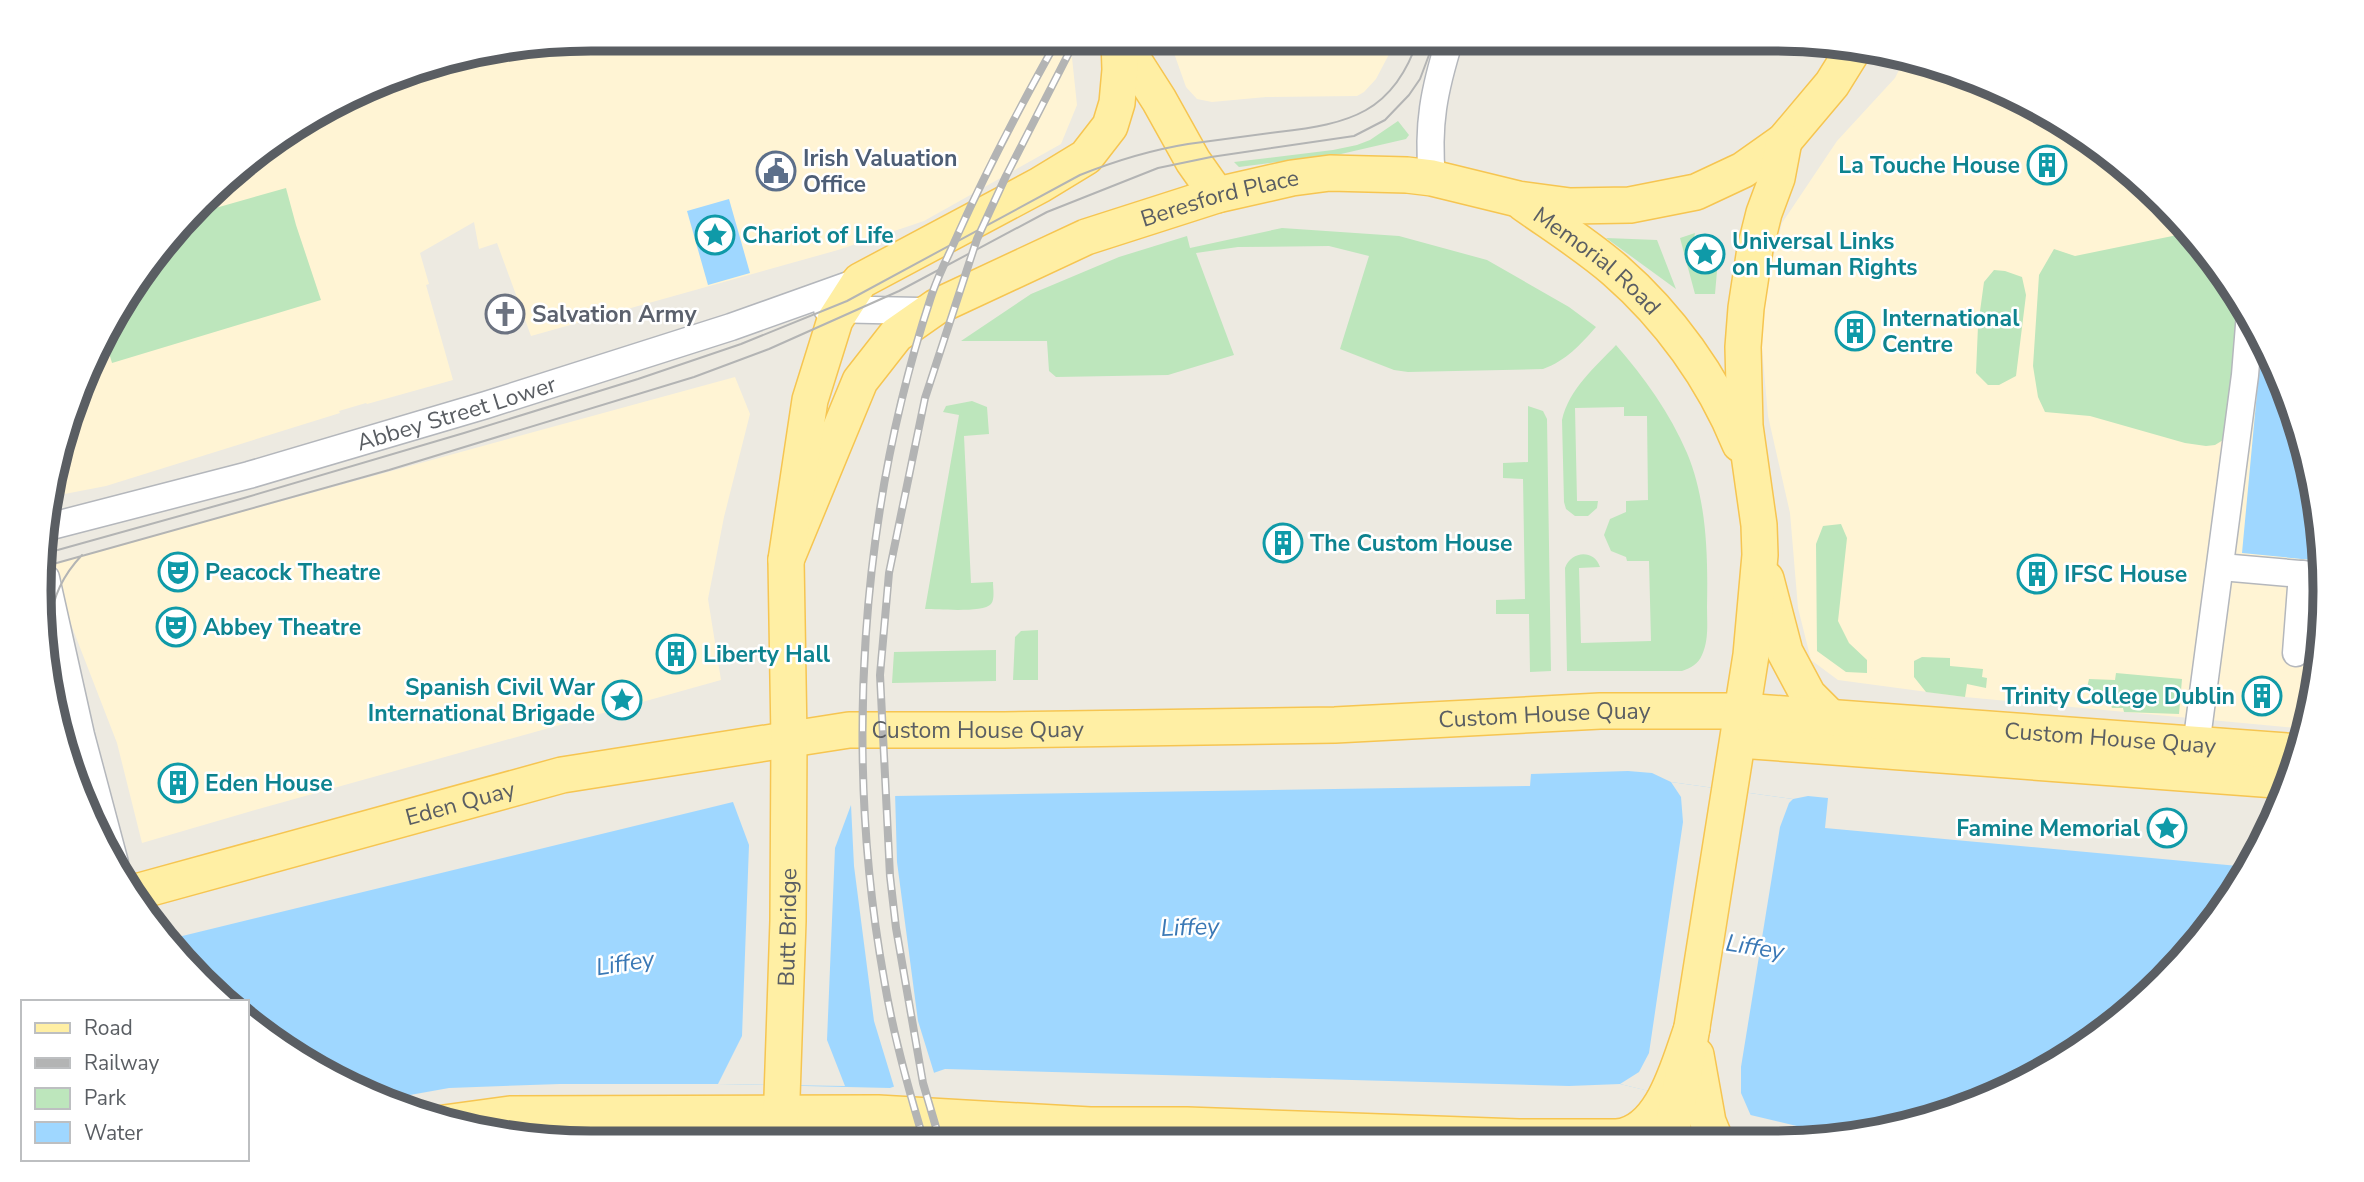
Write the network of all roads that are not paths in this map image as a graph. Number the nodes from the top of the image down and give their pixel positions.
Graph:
1 (1119, 51) edge
2 (1127, 51) edge
3 (1447, 51) edge
4 (1849, 56) edge
5 (1784, 141) junction
6 (1432, 178) junction
7 (1217, 195) junction
8 (1518, 199) junction
9 (851, 295) junction
10 (936, 307) junction
11 (783, 309) joint
12 (2248, 334) edge
13 (1749, 466) junction
14 (55, 525) edge
15 (1760, 555) junction
16 (786, 560) junction
17 (2221, 566) junction
18 (2313, 575) edge
19 (2313, 577) edge
20 (51, 602) edge
21 (2296, 653) dead end
22 (1830, 717) junction
23 (1741, 725) junction
24 (789, 739) junction
25 (2196, 746) junction
26 (2289, 751) edge
27 (2279, 780) edge
28 (106, 831) edge
29 (141, 890) edge
30 (1684, 1100) junction
31 (780, 1117) edge
32 (512, 1125) edge
33 (882, 1127) edge
34 (1020, 1131) edge
35 (1114, 1131) edge
36 (1353, 1131) edge
37 (1635, 1131) edge
38 (1673, 1131) edge
39 (1712, 1131) edge

1 - 9 main road, Beresford Place
2 - 7 main road
3 - 6 street
4 - 5 main road, Memorial Road
5 - 8 main road, Memorial Road
5 - 13 main road, Memorial Road
6 - 7 main road, Beresford Place
6 - 8 main road, Beresford Place
7 - 10 main road, Beresford Place
8 - 13 main road, Memorial Road
9 - 10 street, Beresford Place
9 - 11 street, Beresford Place
9 - 16 main road, Beresford Place
10 - 16 main road, Beresford Place
11 - 14 street, Abbey Street Lower
12 - 17 street
13 - 15 main road, Memorial Road
15 - 22 main road
15 - 23 main road, Memorial Road
16 - 24 main road, Beresford Place
17 - 18 street
17 - 25 street
19 - 21 street
20 - 28 street
22 - 23 main road, Custom House Quay
22 - 25 main road, Custom House Quay
23 - 24 main road, Custom House Quay
23 - 27 main road, Custom House Quay
23 - 30 main road, Memorial Road
24 - 29 main road, Eden Quay
24 - 31 main road, Butt Bridge
25 - 26 main road, Custom House Quay
30 - 37 main road
30 - 38 main road
30 - 39 main road
31 - 32 main road
31 - 33 main road
33 - 34 main road
35 - 36 main road

